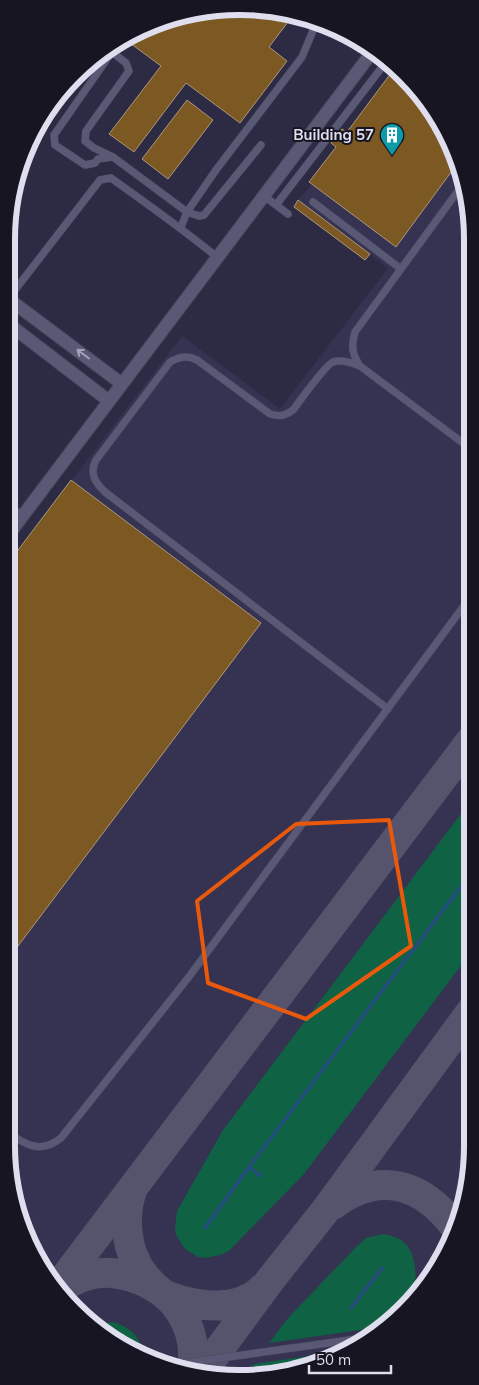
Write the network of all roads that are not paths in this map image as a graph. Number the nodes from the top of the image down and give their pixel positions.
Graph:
1 (314, 28) edge
2 (114, 54) edge
3 (369, 57) edge
4 (108, 58) edge
5 (383, 66) edge
6 (261, 145) dead end
7 (113, 157) junction
8 (458, 190) edge
9 (264, 196) junction
10 (313, 202) dead end
11 (276, 205) junction
12 (187, 212) junction
13 (288, 214) dead end
14 (180, 227) junction
15 (218, 258) junction
16 (400, 268) junction
17 (15, 289) edge
18 (15, 305) edge
19 (15, 329) edge
20 (360, 366) junction
21 (122, 384) junction
22 (109, 402) junction
23 (464, 444) edge
24 (15, 510) edge
25 (22, 517) junction
26 (15, 523) edge
27 (464, 607) edge
28 (388, 709) junction
29 (15, 1137) edge
30 (353, 1340) edge
31 (185, 1363) edge

1 - 12 lane
2 - 7 lane
3 - 9 street
4 - 7 lane
5 - 11 lane
6 - 12 lane
7 - 12 lane
8 - 16 lane
9 - 11 lane
9 - 15 street
10 - 16 lane
11 - 13 lane
12 - 14 lane
14 - 15 lane
14 - 17 lane
15 - 21 street
16 - 20 lane
21 -> 18 street
19 - 22 street
20 - 23 lane
20 - 28 lane
21 - 22 street
22 - 25 street
24 - 25 lane
25 - 26 street
27 - 28 lane
28 - 29 lane
30 - 31 lane

